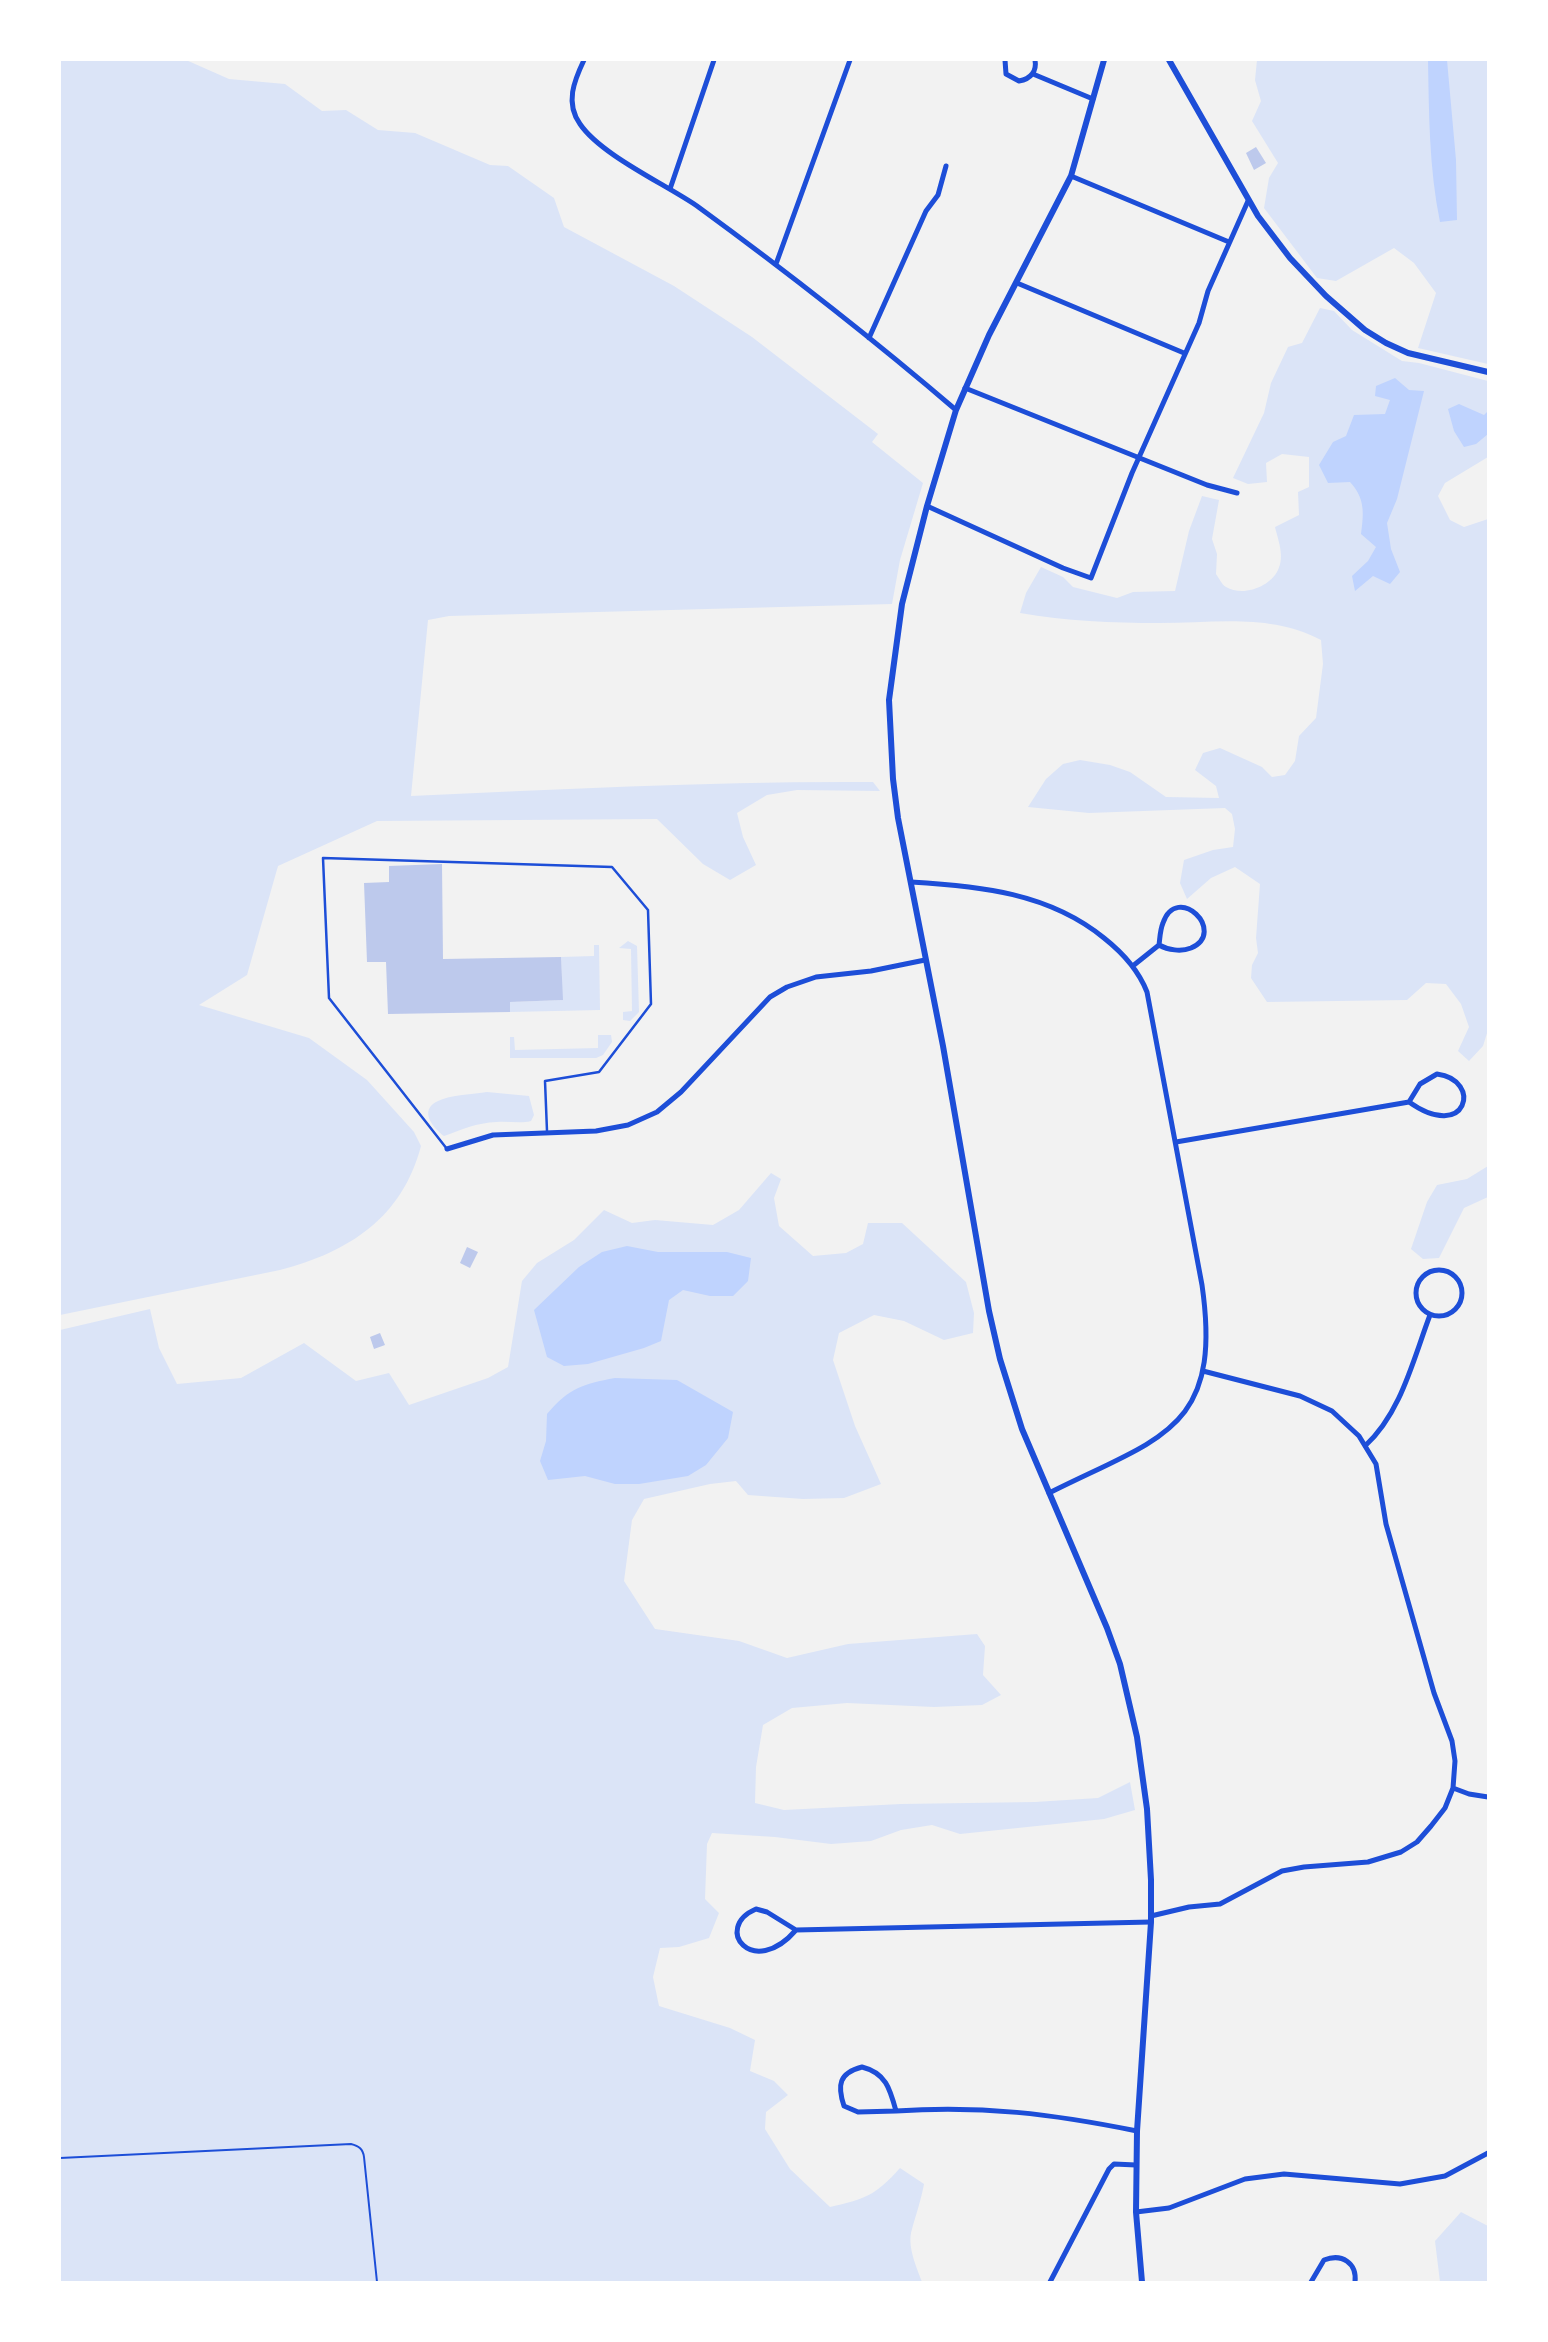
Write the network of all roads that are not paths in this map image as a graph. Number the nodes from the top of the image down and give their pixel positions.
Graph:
1 (584, 60) edge
2 (715, 60) edge
3 (850, 60) edge
4 (1005, 60) edge
5 (1035, 60) edge
6 (1104, 60) edge
7 (1169, 60) edge
8 (1033, 74) junction
9 (1093, 99) junction
10 (946, 166) dead end
11 (1071, 176) junction
12 (670, 189) junction
13 (1248, 201) junction
14 (1229, 242) junction
15 (776, 264) junction
16 (1017, 283) junction
17 (869, 338) junction
18 (1184, 353) junction
19 (1489, 372) edge
20 (965, 388) junction
21 (956, 410) junction
22 (1139, 458) junction
23 (1237, 493) dead end
24 (927, 506) junction
25 (911, 882) junction
26 (1159, 945) junction
27 (925, 960) junction
28 (1133, 965) junction
29 (1409, 1101) junction
30 (547, 1134) junction
31 (1177, 1142) junction
32 (447, 1149) joint
33 (1430, 1315) junction
34 (1203, 1371) junction
35 (1365, 1446) junction
36 (1049, 1493) junction
37 (1453, 1788) junction
38 (1489, 1797) edge
39 (1151, 1919) junction
40 (796, 1930) junction
41 (896, 2111) junction
42 (1137, 2131) junction
43 (1489, 2153) edge
44 (1136, 2165) junction
45 (1136, 2212) junction
46 (1049, 2283) edge
47 (1142, 2283) edge
48 (1311, 2283) edge
49 (1355, 2283) edge

1 - 12 street
2 - 12 street
3 - 15 street
4 - 8 street
5 - 8 street
6 - 9 street
7 - 13 street
8 - 9 street
9 - 11 street
10 - 17 street
11 - 14 street
11 - 16 street
12 - 15 street
13 - 14 street
13 - 19 street
14 - 18 street
15 - 17 street
16 - 18 street
16 - 20 street
17 - 21 street
18 - 22 street
20 - 21 street
20 - 22 street
21 - 24 street
22 - 23 street
22 - 24 street
24 - 25 street
25 - 27 street
25 - 28 street
26 - 26 street
26 - 28 street
27 - 30 street
27 - 36 street
28 - 31 street
29 - 29 street
29 - 31 street
30 - 32 street
30 - 32 lane
31 - 34 street
33 - 33 street
33 - 35 street
34 - 35 street
34 - 36 street
35 - 37 street
36 - 39 street
37 - 38 street
37 - 39 street
39 - 40 street
39 - 42 street
40 - 40 street
41 - 41 street
41 - 42 street
42 - 44 street
43 - 45 street
44 - 45 street
44 - 46 street
45 - 47 street
48 - 49 street

